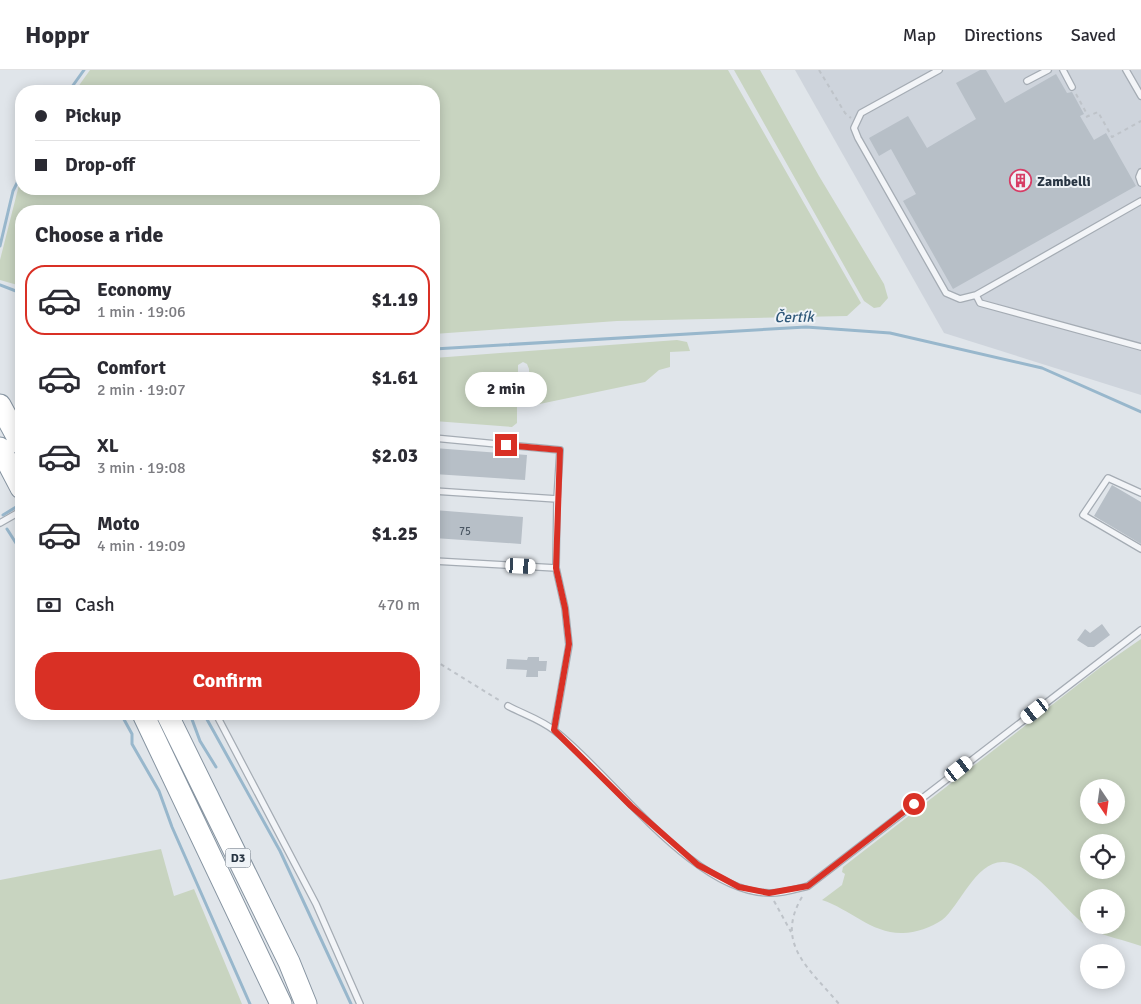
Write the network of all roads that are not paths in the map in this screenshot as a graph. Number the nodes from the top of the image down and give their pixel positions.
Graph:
1 (940, 70) edge
2 (1048, 70) edge
3 (1062, 70) edge
4 (1126, 70) edge
5 (1027, 81) dead end
6 (1072, 87) road end
7 (1141, 96) edge
8 (1141, 172) edge
9 (1141, 183) edge
10 (1141, 201) edge
11 (976, 295) junction
12 (1141, 347) edge
13 (0, 405) edge
14 (15, 433) edge
15 (440, 439) edge
16 (0, 448) edge
17 (15, 477) edge
18 (440, 491) edge
19 (1141, 493) edge
20 (557, 499) junction
21 (15, 514) edge
22 (0, 523) edge
23 (1141, 550) edge
24 (440, 561) edge
25 (556, 568) junction
26 (1141, 630) edge
27 (508, 706) road end
28 (146, 720) edge
29 (170, 720) edge
30 (219, 720) edge
31 (554, 730) junction
32 (281, 1004) edge
33 (306, 1004) edge
34 (360, 1004) edge

1 - 11 lane
2 - 5 lane
3 - 6 lane
4 - 7 lane
8 - 9 lane
10 - 11 lane
11 - 12 lane
13 - 14 highway
15 - 20 lane
16 - 17 highway
18 - 20 lane
19 - 23 lane
20 - 25 lane
21 - 22 lane
24 - 25 lane
25 - 31 lane
26 - 31 lane
27 - 31 lane
28 - 32 highway, D3
29 - 33 highway, D3
30 - 34 lane

